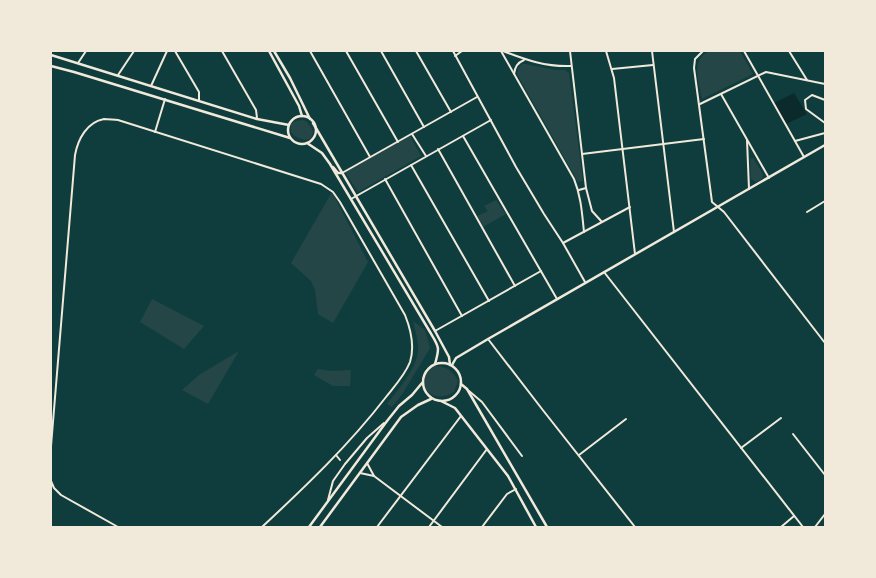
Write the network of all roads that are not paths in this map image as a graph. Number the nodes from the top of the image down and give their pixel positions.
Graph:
1 (86, 51) edge
2 (134, 51) edge
3 (167, 51) edge
4 (175, 51) edge
5 (222, 51) edge
6 (269, 51) edge
7 (274, 51) edge
8 (310, 51) edge
9 (346, 51) edge
10 (381, 51) edge
11 (416, 51) edge
12 (453, 51) edge
13 (462, 51) edge
14 (502, 51) edge
15 (569, 51) edge
16 (606, 51) edge
17 (652, 51) edge
18 (703, 51) edge
19 (744, 51) edge
20 (790, 51) edge
21 (51, 55) edge
22 (455, 56) junction
23 (524, 60) junction
24 (78, 63) junction
25 (653, 65) junction
26 (51, 66) edge
27 (571, 66) junction
28 (612, 69) junction
29 (514, 74) junction
30 (118, 76) junction
31 (758, 76) junction
32 (825, 79) edge
33 (807, 80) junction
34 (825, 84) edge
35 (151, 86) junction
36 (721, 94) junction
37 (477, 97) junction
38 (165, 99) junction
39 (825, 100) edge
40 (199, 101) junction
41 (700, 104) junction
42 (451, 112) junction
43 (302, 117) junction
44 (257, 119) junction
45 (310, 120) junction
46 (491, 120) junction
47 (313, 123) junction
48 (825, 123) edge
49 (289, 125) junction
50 (424, 127) junction
51 (155, 132) junction
52 (825, 133) edge
53 (412, 134) junction
54 (463, 136) junction
55 (290, 138) junction
56 (704, 139) junction
57 (747, 139) junction
58 (794, 141) junction
59 (398, 142) junction
60 (307, 143) junction
61 (663, 144) junction
62 (825, 145) edge
63 (438, 149) junction
64 (623, 149) junction
65 (582, 154) junction
66 (426, 156) junction
67 (370, 157) junction
68 (804, 157) junction
69 (330, 164) junction
70 (411, 165) junction
71 (342, 173) junction
72 (769, 178) junction
73 (385, 179) junction
74 (586, 188) junction
75 (749, 189) junction
76 (579, 190) junction
77 (356, 196) junction
78 (351, 199) junction
79 (825, 201) edge
80 (630, 207) junction
81 (718, 207) junction
82 (807, 212) dead end
83 (602, 222) junction
84 (584, 232) junction
85 (674, 232) junction
86 (563, 243) junction
87 (635, 254) junction
88 (541, 271) junction
89 (604, 272) junction
90 (586, 283) junction
91 (515, 286) junction
92 (557, 299) junction
93 (489, 301) junction
94 (462, 316) junction
95 (435, 331) junction
96 (488, 339) junction
97 (825, 343) edge
98 (435, 364) junction
99 (451, 365) junction
100 (422, 384) junction
101 (461, 384) junction
102 (467, 389) junction
103 (432, 398) junction
104 (441, 401) junction
105 (461, 416) junction
106 (781, 418) dead end
107 (626, 419) dead end
108 (387, 421) junction
109 (793, 434) dead end
110 (51, 446) edge
111 (487, 448) junction
112 (741, 448) junction
113 (342, 450) junction
114 (346, 454) dead end
115 (336, 455) junction
116 (579, 455) junction
117 (522, 456) dead end
118 (340, 460) dead end
119 (367, 463) junction
120 (360, 473) junction
121 (825, 475) edge
122 (374, 476) junction
123 (51, 481) edge
124 (516, 489) junction
125 (400, 496) junction
126 (326, 504) junction
127 (825, 514) edge
128 (794, 516) junction
129 (433, 521) junction
130 (819, 524) junction
131 (118, 527) edge
132 (262, 527) edge
133 (309, 527) edge
134 (320, 527) edge
135 (377, 527) edge
136 (429, 527) edge
137 (442, 527) edge
138 (482, 527) edge
139 (536, 527) edge
140 (547, 527) edge
141 (635, 527) edge
142 (781, 527) edge
143 (802, 527) edge
144 (816, 527) edge
145 (820, 527) edge

1 - 24 street
2 - 30 street
3 - 35 street
4 - 40 street
5 - 44 street
6 - 43 street
7 - 45 street
8 - 67 street
9 - 59 street
10 - 50 street
11 - 42 street
12 - 22 street
13 - 22 street
14 - 23 street
14 - 29 street
15 - 27 street
16 - 28 street
17 - 25 street
18 - 41 street
19 - 31 street
20 - 33 street
21 - 24 street
22 - 37 street
23 - 27 street
23 - 29 street
24 - 30 street
25 - 28 street
25 - 61 street
26 - 38 street
27 - 65 street
28 - 64 street
29 - 76 street
30 - 35 street
31 - 33 street
31 - 36 street
31 - 58 street
32 - 34 street
33 - 34 street
35 - 40 street
36 - 41 street
36 - 57 street
37 - 42 street
37 - 46 street
38 - 51 street
38 - 55 street
39 - 48 street
40 - 44 street
41 - 56 street
42 - 50 street
43 - 45 street
43 - 49 street
44 - 49 street
45 - 47 street
46 - 54 street
46 - 86 street
47 - 60 street
47 - 71 street
49 - 55 street
50 - 53 street
51 - 110 street
51 - 113 street
52 - 58 street
53 - 59 street
53 - 66 street
54 - 63 street
54 - 88 street
55 - 60 street
56 - 61 street
56 - 81 street
57 - 72 street
57 - 75 street
58 - 68 street
59 - 67 street
60 - 69 street
61 - 64 street
61 - 85 street
62 - 68 street
63 - 66 street
63 - 91 street
64 - 65 street
64 - 80 street
65 - 74 street
66 - 70 street
67 - 71 street
68 - 72 street
69 - 71 street
69 - 78 street
70 - 73 street
70 - 93 street
71 - 77 street
72 - 75 street
73 - 77 street
73 - 94 street
74 - 76 street
74 - 83 street
75 - 81 street
76 - 84 street
77 - 78 street
77 - 95 street
78 - 98 street
79 - 82 street
80 - 83 street
80 - 87 street
81 - 85 street
81 - 97 street
83 - 84 street
84 - 86 street
85 - 87 street
86 - 90 street
87 - 89 street
88 - 91 street
88 - 92 street
89 - 90 street
89 - 112 street
90 - 92 street
91 - 93 street
92 - 96 street
93 - 94 street
94 - 95 street
95 - 99 street
96 - 99 street
96 - 116 street
98 - 99 street
98 - 100 street
99 - 101 street
100 - 103 street
100 - 108 street
101 - 102 street
101 - 104 street
102 - 117 street
102 - 140 street
103 - 104 street
103 - 119 street
104 - 105 street
105 - 111 street
105 - 125 street
106 - 112 street
107 - 116 street
108 - 126 street
108 - 126 street
109 - 121 street
111 - 124 street
111 - 129 street
112 - 128 street
113 - 114 street
113 - 115 street
115 - 118 street
115 - 132 street
116 - 141 street
119 - 120 street
119 - 122 street
120 - 122 street
120 - 134 street
122 - 125 street
123 - 131 street
124 - 138 street
124 - 139 street
125 - 129 street
125 - 135 street
126 - 133 street
127 - 130 street
128 - 142 street
128 - 143 street
129 - 136 street
129 - 137 street
130 - 144 street
130 - 145 street

